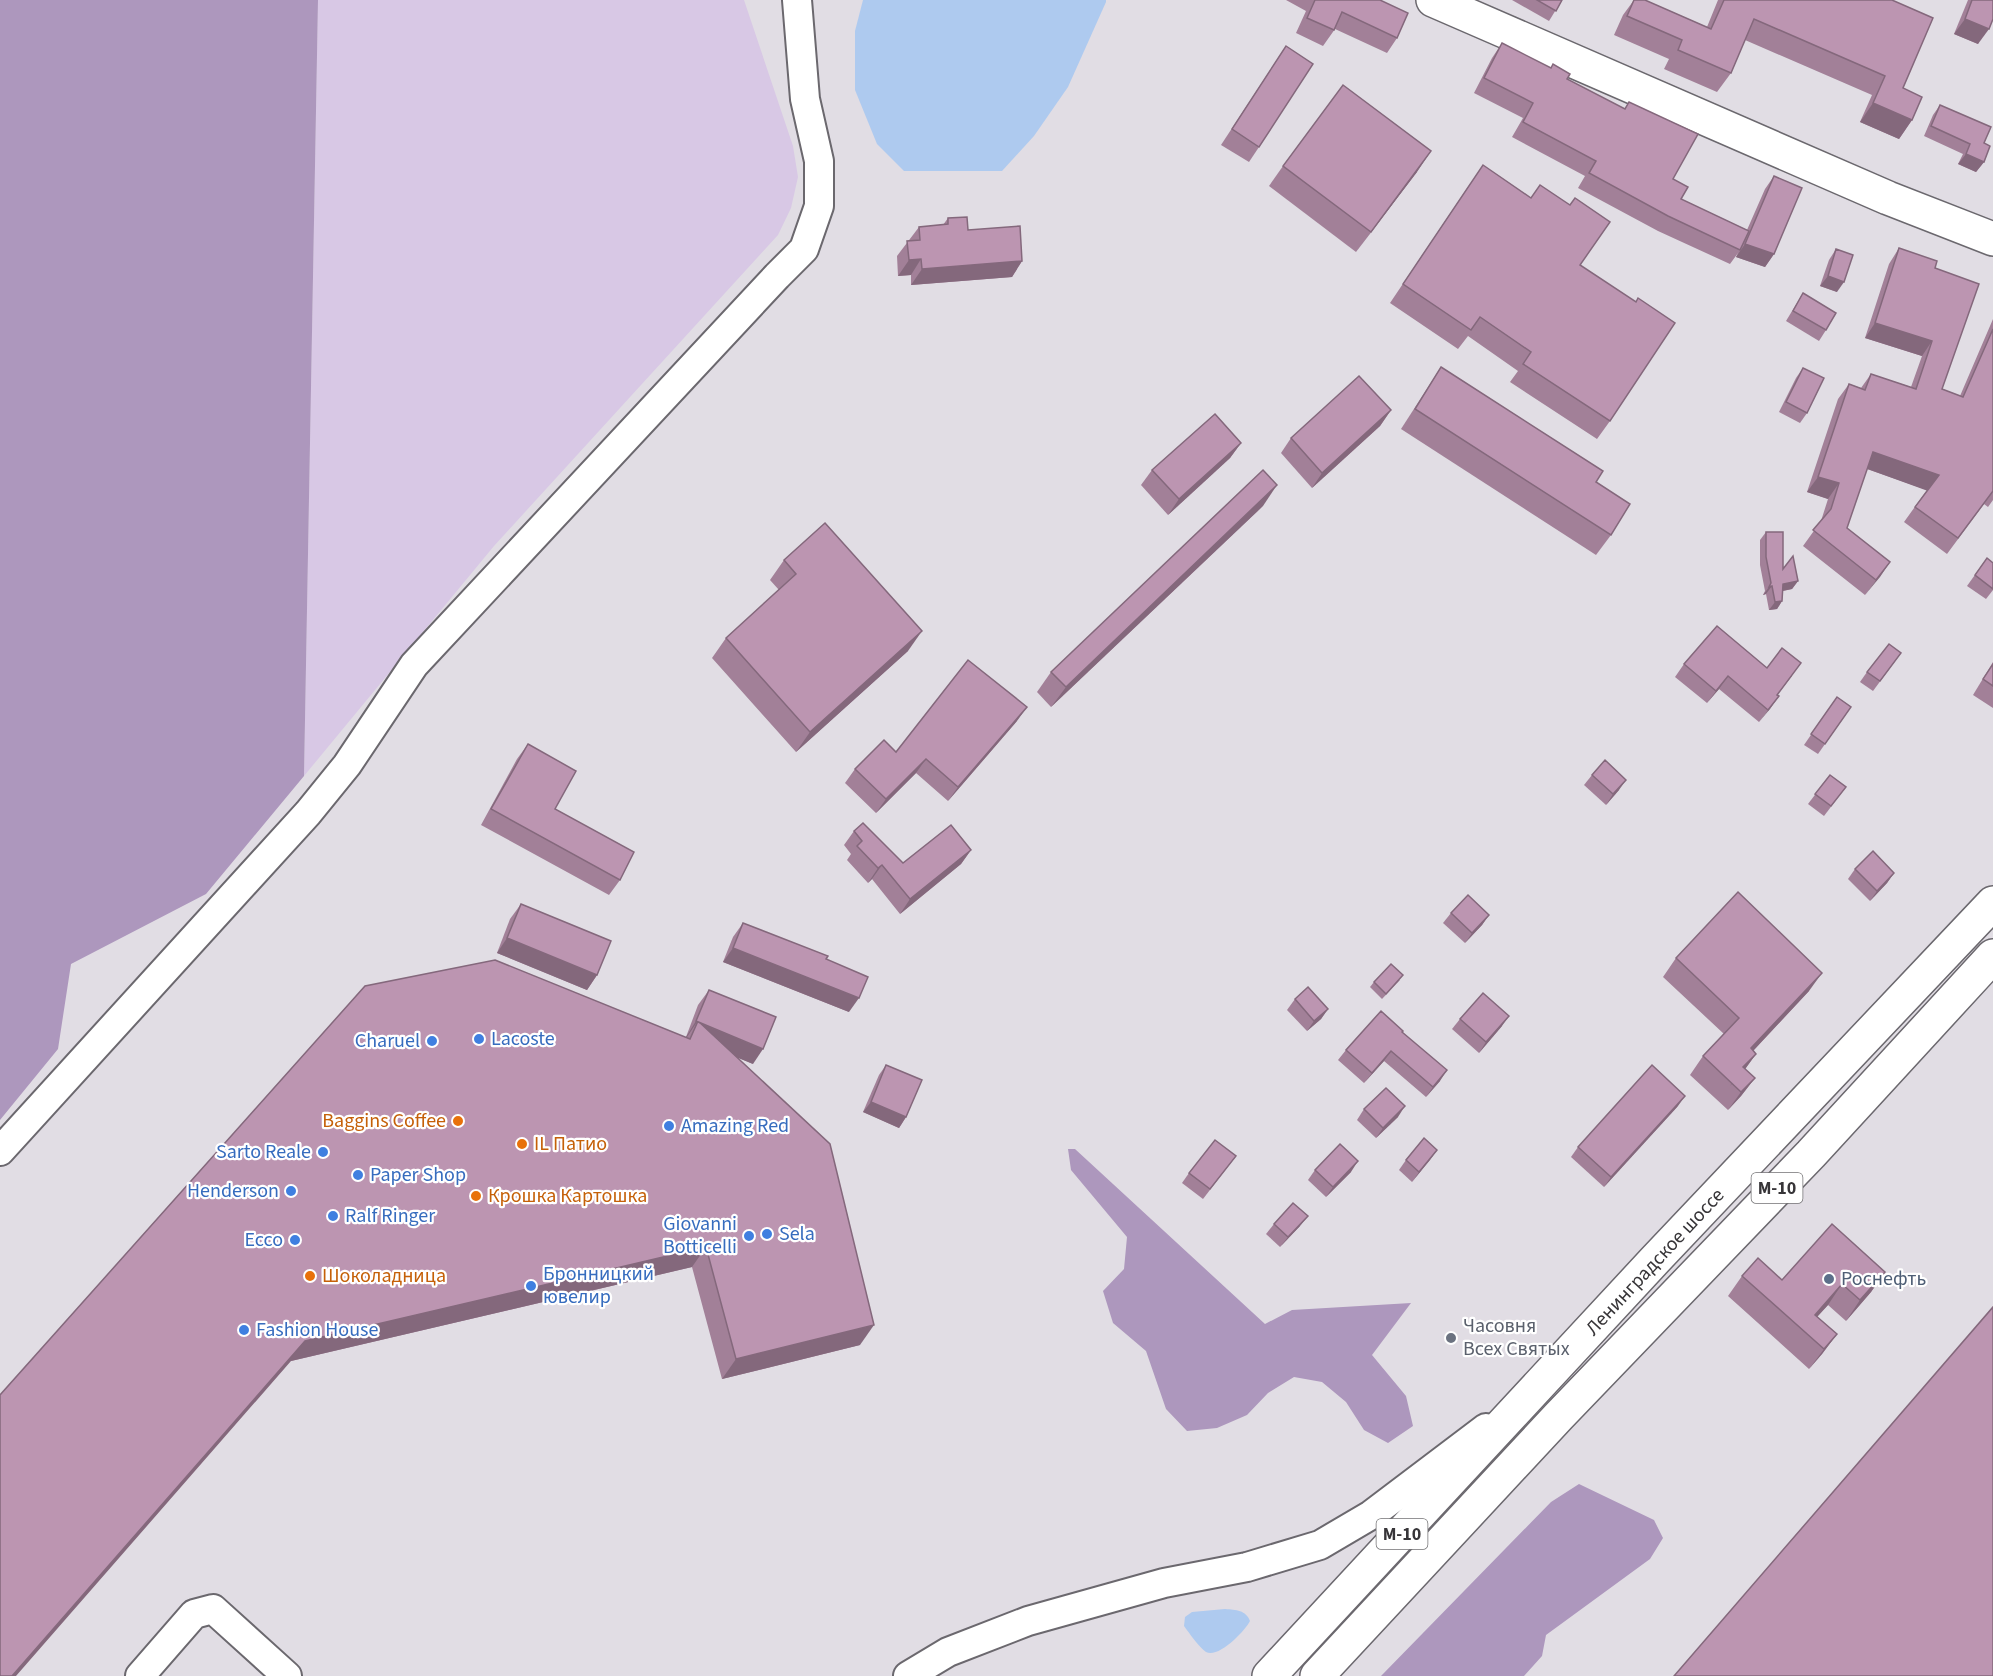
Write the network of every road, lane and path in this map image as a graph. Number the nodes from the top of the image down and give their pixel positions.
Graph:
1 (797, 0) edge
2 (1433, 0) edge
3 (1993, 239) edge
4 (1993, 903) edge
5 (1993, 956) edge
6 (0, 1151) edge
7 (1534, 1392) junction
8 (140, 1676) edge
9 (287, 1676) edge
10 (909, 1676) edge
11 (1269, 1676) edge
12 (1317, 1676) edge

1 - 6 street
2 - 3 main road
4 - 7 main road, Ленинградское шоссе / М-10
5 - 12 main road, Ленинградское шоссе / М-10
7 - 10 street
7 - 11 main road, Ленинградское шоссе / М-10
8 - 9 street

